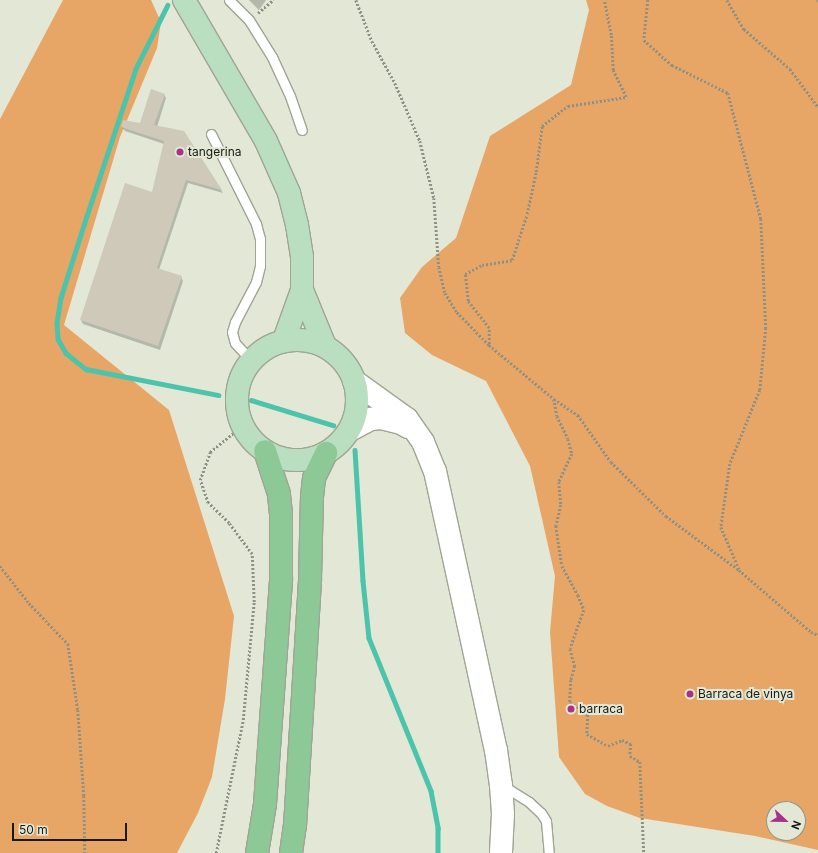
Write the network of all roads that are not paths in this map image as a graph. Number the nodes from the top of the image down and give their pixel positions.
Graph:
1 (184, 0) edge
2 (229, 0) edge
3 (302, 130) dead end
4 (211, 134) dead end
5 (302, 290) junction
6 (284, 340) junction
7 (325, 346) junction
8 (251, 360) junction
9 (354, 381) junction
10 (350, 430) junction
11 (416, 432) junction
12 (265, 451) junction
13 (326, 453) junction
14 (501, 785) junction
15 (257, 853) edge
16 (290, 853) edge
17 (501, 853) edge
18 (549, 853) edge

1 - 5 main road
2 - 3 lane
4 - 8 lane
5 - 6 main road
5 - 7 main road
6 - 7 main road
6 - 8 main road
7 - 9 main road
8 - 12 main road
9 - 10 main road
9 - 11 street
10 - 11 street
10 - 13 main road
11 - 14 street
12 - 13 main road
12 - 15 highway
13 - 16 highway
14 - 17 street
14 - 18 lane

